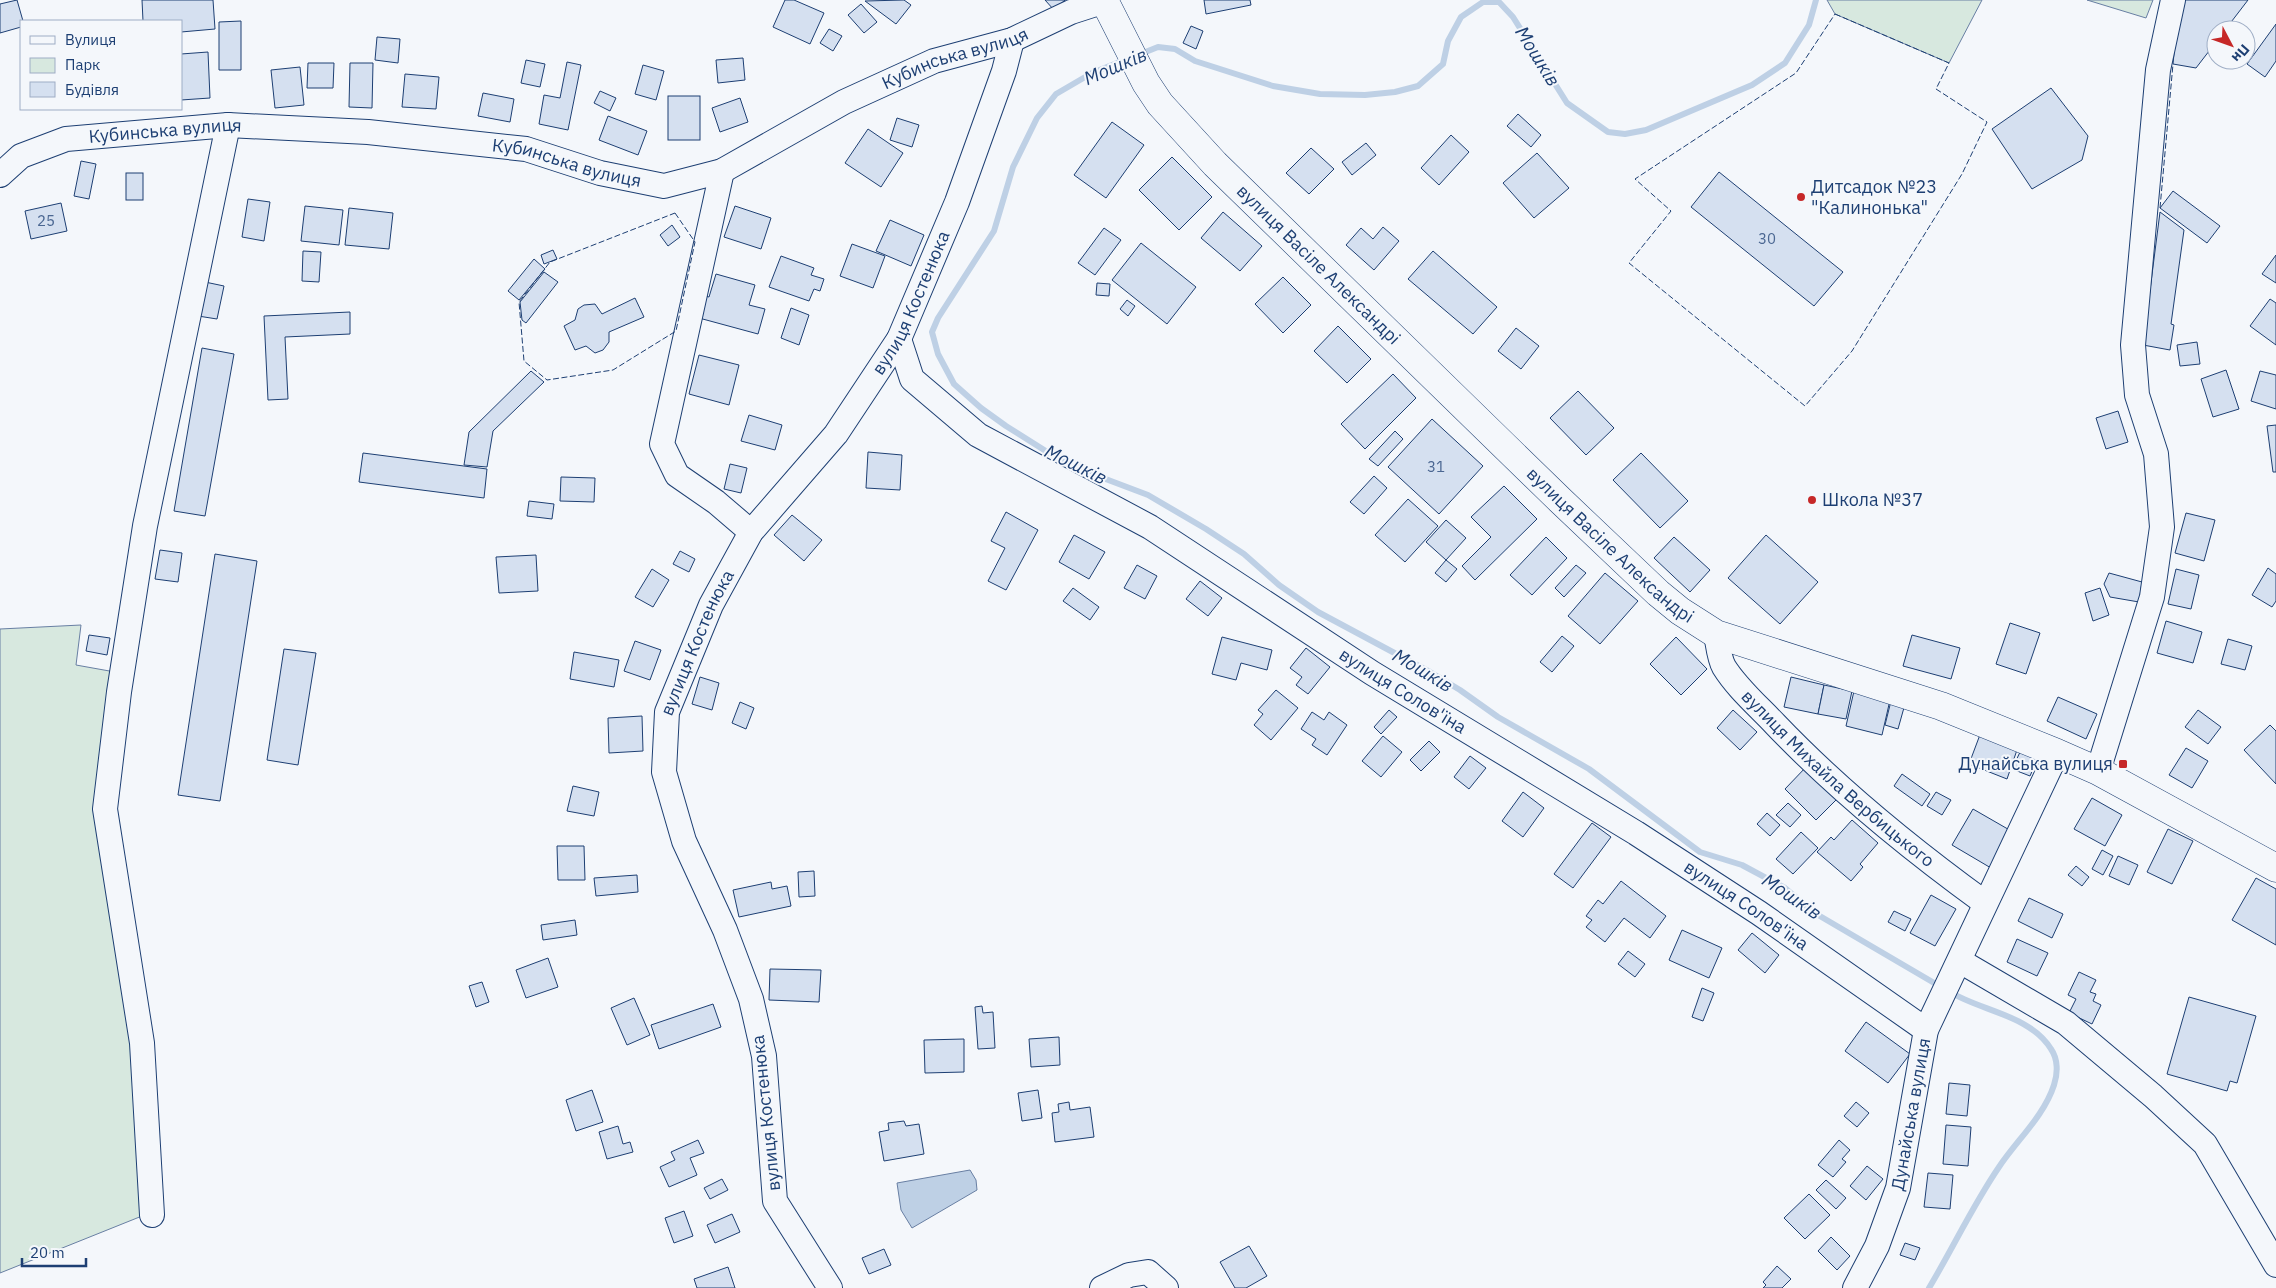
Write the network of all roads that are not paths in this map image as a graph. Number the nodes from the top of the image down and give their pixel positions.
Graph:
1 (2173, 0) edge
2 (1104, 1) edge
3 (1012, 40) junction
4 (228, 125) junction
5 (722, 171) junction
6 (0, 175) edge
7 (899, 340) junction
8 (752, 532) junction
9 (1716, 634) junction
10 (2057, 753) junction
11 (2098, 771) junction
12 (2276, 868) edge
13 (1985, 903) junction
14 (1960, 961) junction
15 (1926, 1030) junction
16 (152, 1215) dead end
17 (2276, 1265) edge
18 (830, 1288) edge
19 (1102, 1288) edge
20 (1166, 1288) edge
21 (1855, 1288) edge

1 - 11 street
2 - 3 street, Кубинська вулиця
2 - 9 main road, вулиця Васіле Александрі
3 - 5 street, Кубинська вулиця
3 - 7 street, вулиця Костенюка
4 - 5 street, Кубинська вулиця
4 - 6 street, Кубинська вулиця
4 - 16 street
5 - 8 street
7 - 8 street, вулиця Костенюка
7 - 15 street, вулиця Солов'їна
8 - 18 street, вулиця Костенюка
9 - 10 main road, вулиця Васіле Александрі
9 - 13 street, вулиця Михайла Вербицького
10 - 11 main road, вулиця Васіле Александрі
10 - 13 street, Дунайська вулиця
11 - 12 main road, вулиця Васіле Александрі
13 - 14 street, Дунайська вулиця
14 - 15 street, Дунайська вулиця
14 - 17 street
15 - 21 street, Дунайська вулиця
19 - 20 street

